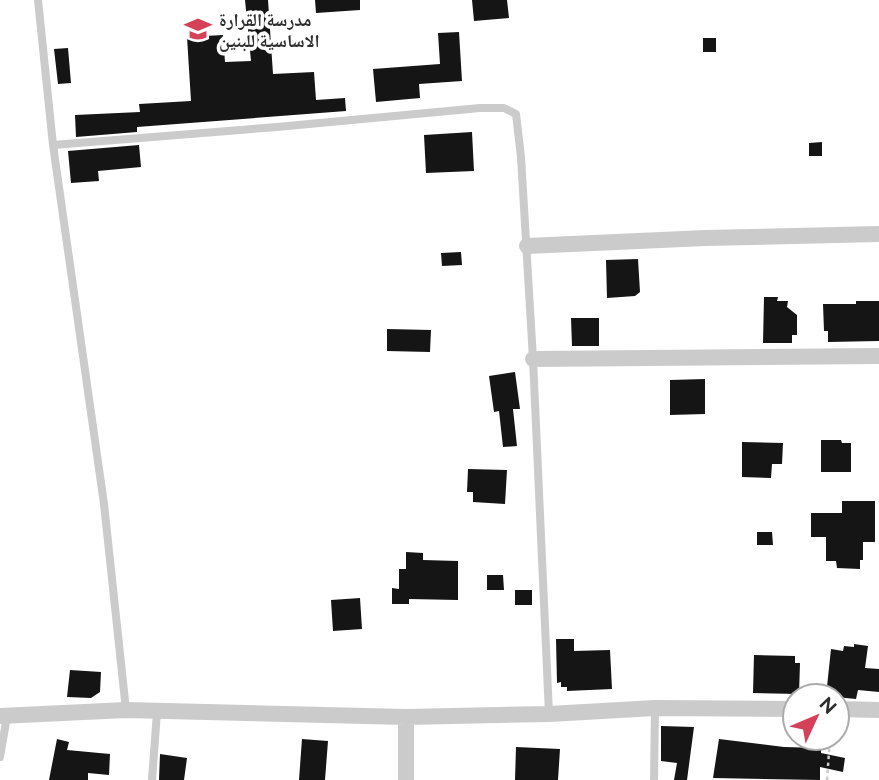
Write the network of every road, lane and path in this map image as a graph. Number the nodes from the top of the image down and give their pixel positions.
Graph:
1 (38, 0) edge
2 (53, 145) junction
3 (879, 234) edge
4 (527, 246) junction
5 (879, 356) edge
6 (533, 359) junction
7 (655, 708) junction
8 (781, 709) edge
9 (851, 709) edge
10 (126, 710) junction
11 (879, 710) edge
12 (157, 712) junction
13 (549, 714) junction
14 (3, 716) edge
15 (406, 717) junction
16 (829, 752) edge
17 (0, 757) edge
18 (152, 780) edge
19 (406, 780) edge
20 (654, 780) edge
21 (827, 780) edge

1 - 2 lane
2 - 4 lane
2 - 10 lane
3 - 4 street
4 - 6 lane
5 - 6 street
6 - 13 lane
7 - 8 street
7 - 13 street
7 - 20 lane
9 - 11 street
10 - 12 street
10 - 14 street
12 - 15 street
12 - 18 lane
13 - 15 street
14 - 17 lane
15 - 19 street
16 - 21 path

